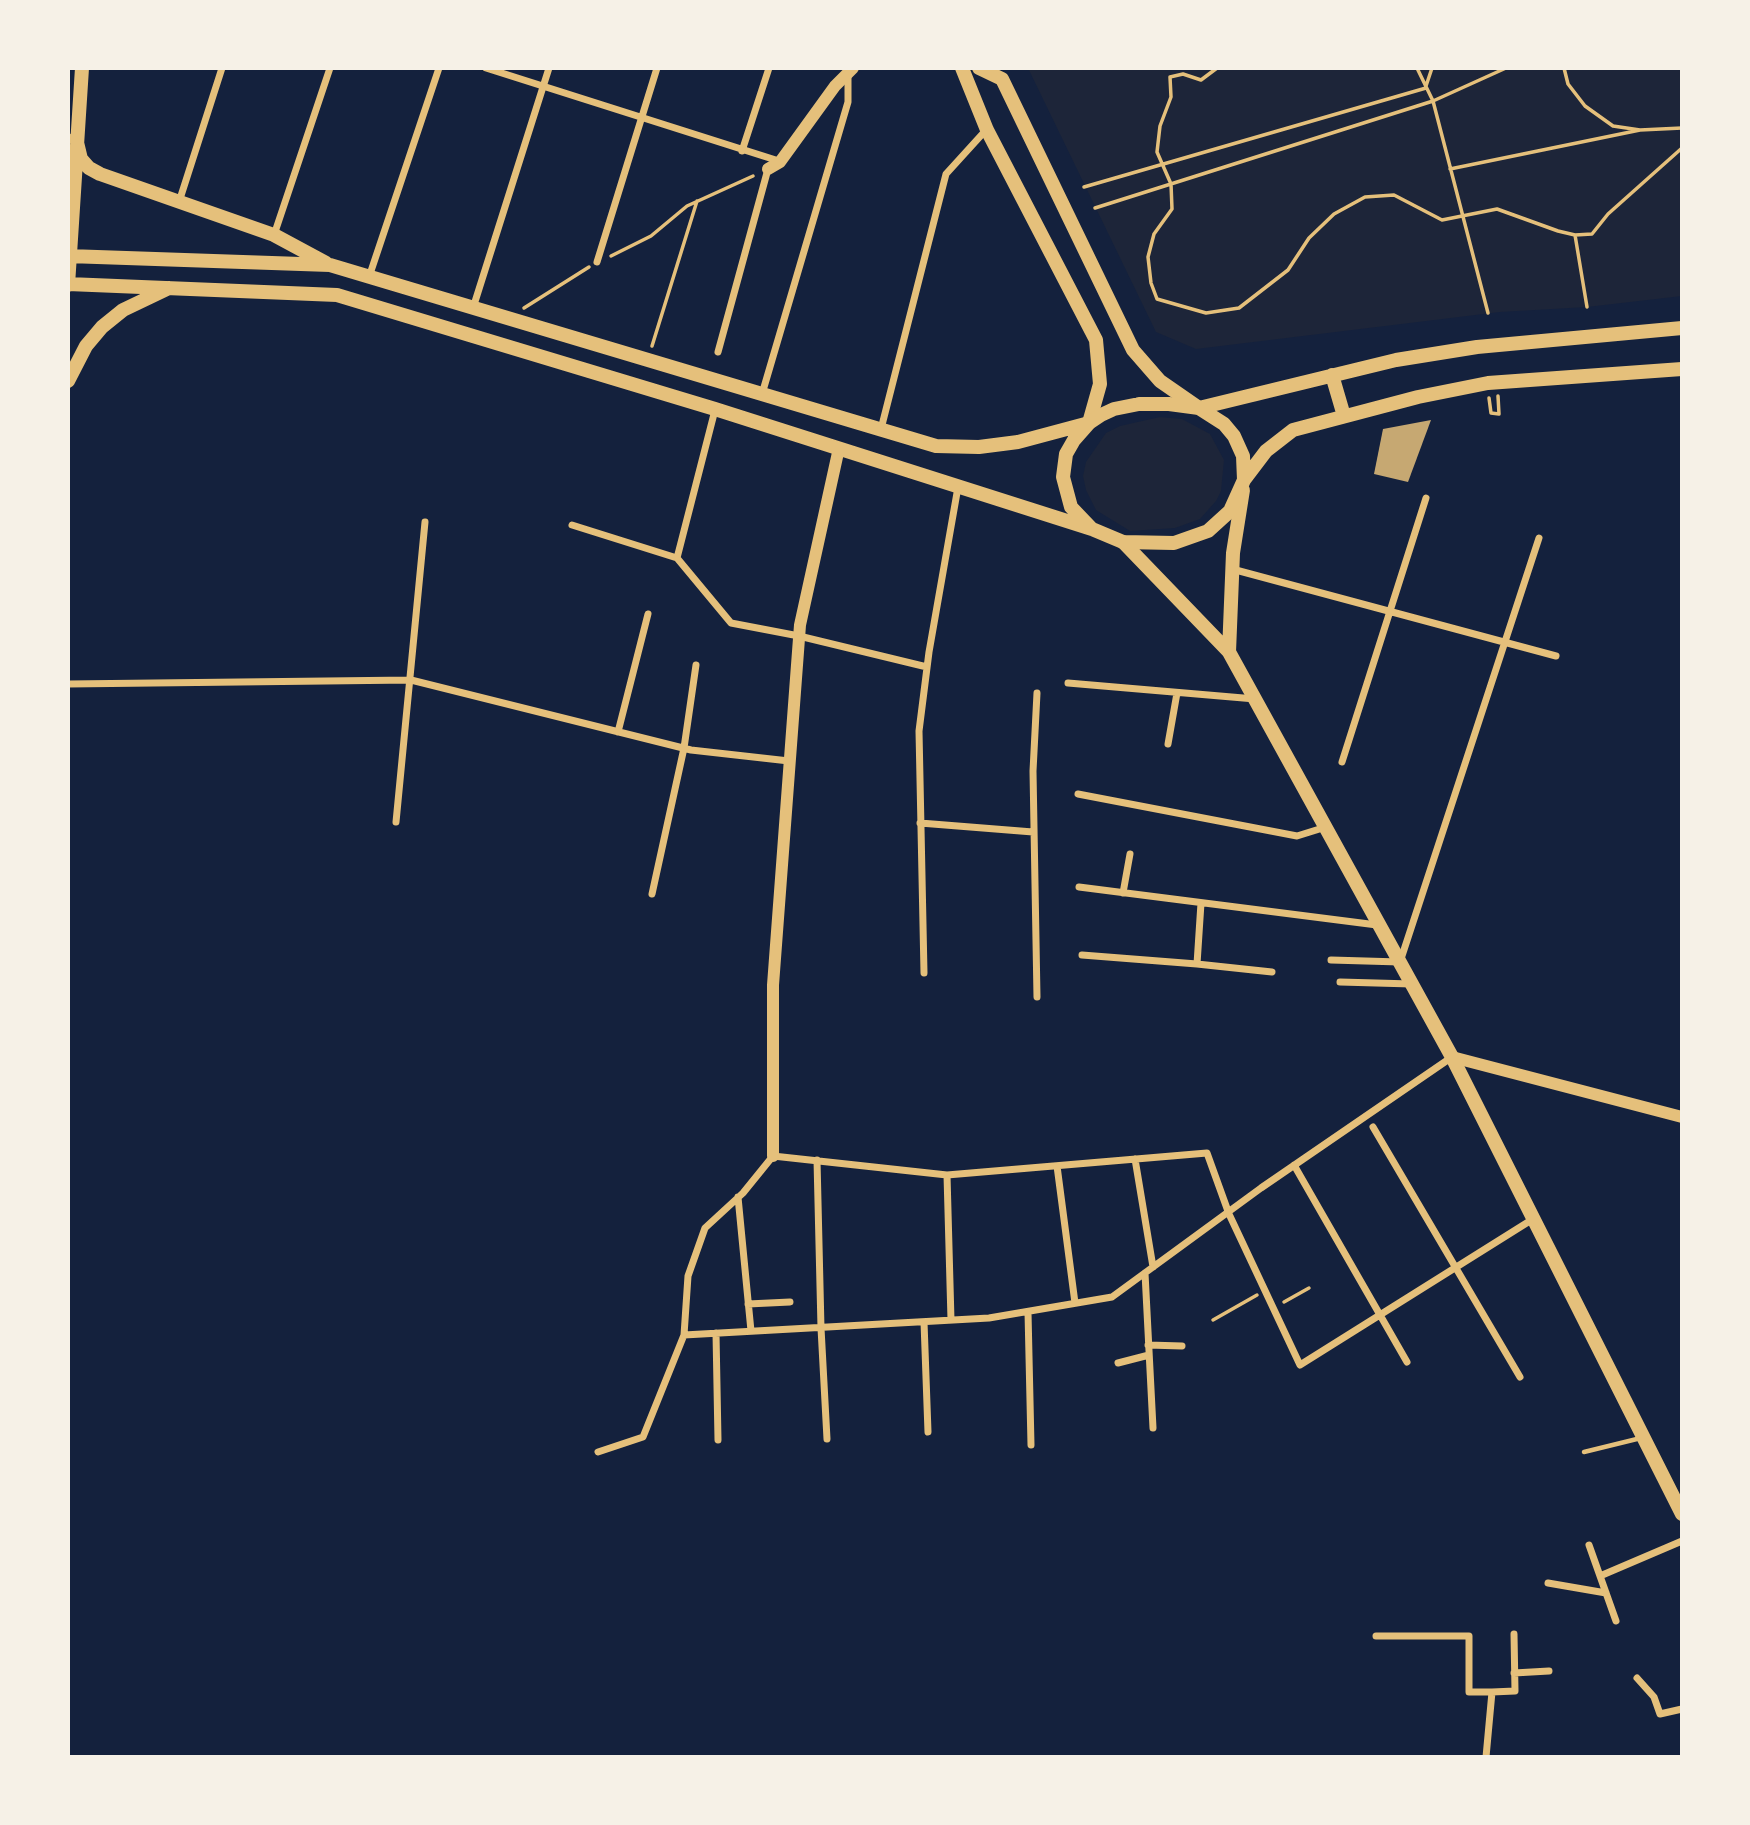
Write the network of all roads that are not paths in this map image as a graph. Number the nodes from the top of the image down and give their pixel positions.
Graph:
1 (72, 68) edge
2 (82, 68) edge
3 (222, 68) edge
4 (330, 68) edge
5 (439, 68) edge
6 (486, 68) edge
7 (549, 68) edge
8 (657, 68) edge
9 (768, 68) edge
10 (962, 68) edge
11 (979, 68) edge
12 (851, 72) edge
13 (543, 87) junction
14 (68, 117) edge
15 (642, 119) junction
16 (987, 130) junction
17 (76, 138) junction
18 (741, 151) junction
19 (780, 162) junction
20 (768, 169) joint
21 (179, 202) junction
22 (70, 224) edge
23 (274, 236) junction
24 (69, 256) edge
25 (597, 262) road end
26 (330, 265) junction
27 (369, 277) junction
28 (68, 285) edge
29 (171, 288) junction
30 (473, 308) junction
31 (1682, 328) edge
32 (718, 352) dead end
33 (1682, 369) edge
34 (1332, 375) junction
35 (68, 381) edge
36 (762, 394) junction
37 (1199, 408) junction
38 (715, 409) junction
39 (1344, 416) junction
40 (1089, 423) junction
41 (881, 429) junction
42 (839, 448) junction
43 (1244, 480) junction
44 (958, 486) junction
45 (1426, 498) dead end
46 (425, 522) dead end
47 (572, 525) dead end
48 (1092, 529) junction
49 (1539, 538) dead end
50 (1123, 542) junction
51 (677, 558) junction
52 (1232, 569) junction
53 (1390, 610) junction
54 (648, 614) dead end
55 (799, 636) junction
56 (1505, 642) junction
57 (1229, 652) junction
58 (1556, 656) dead end
59 (696, 665) dead end
60 (927, 667) junction
61 (411, 680) junction
62 (1068, 683) dead end
63 (68, 684) edge
64 (1037, 693) dead end
65 (1177, 693) junction
66 (1255, 699) junction
67 (618, 732) junction
68 (1168, 744) dead end
69 (684, 748) junction
70 (789, 761) junction
71 (1342, 762) dead end
72 (1078, 794) dead end
73 (396, 822) dead end
74 (920, 823) junction
75 (1326, 827) junction
76 (1033, 832) junction
77 (1129, 854) dead end
78 (1079, 887) dead end
79 (1123, 893) junction
80 (652, 894) dead end
81 (1201, 903) junction
82 (1380, 925) junction
83 (1082, 955) dead end
84 (1331, 960) dead end
85 (1400, 962) junction
86 (1197, 964) junction
87 (1272, 972) dead end
88 (924, 973) dead end
89 (1340, 982) dead end
90 (1412, 984) junction
91 (1037, 997) dead end
92 (1452, 1057) junction
93 (1682, 1117) edge
94 (1373, 1127) dead end
95 (773, 1156) junction
96 (1135, 1159) junction
97 (817, 1160) junction
98 (1294, 1165) junction
99 (1056, 1166) junction
100 (947, 1175) junction
101 (738, 1197) junction
102 (1229, 1214) junction
103 (1533, 1219) junction
104 (1153, 1267) junction
105 (1457, 1267) junction
106 (1144, 1273) junction
107 (790, 1302) dead end
108 (1075, 1303) junction
109 (748, 1304) junction
110 (1028, 1312) junction
111 (1380, 1315) junction
112 (951, 1320) junction
113 (924, 1322) junction
114 (821, 1328) junction
115 (751, 1331) junction
116 (716, 1333) junction
117 (684, 1335) junction
118 (1149, 1345) junction
119 (1182, 1346) dead end
120 (1149, 1354) junction
121 (1406, 1362) dead end
122 (1118, 1363) dead end
123 (1520, 1377) dead end
124 (1153, 1428) dead end
125 (928, 1432) dead end
126 (1643, 1437) junction
127 (827, 1439) dead end
128 (718, 1440) dead end
129 (1031, 1445) dead end
130 (598, 1452) dead end
131 (1584, 1452) dead end
132 (1677, 1493) edge
133 (1682, 1514) edge
134 (1682, 1541) edge
135 (1589, 1545) dead end
136 (1600, 1576) junction
137 (1548, 1583) dead end
138 (1606, 1593) junction
139 (1616, 1621) dead end
140 (1514, 1634) dead end
141 (1376, 1636) dead end
142 (1549, 1671) dead end
143 (1514, 1673) junction
144 (1637, 1678) dead end
145 (1492, 1692) junction
146 (1682, 1709) edge
147 (1486, 1757) edge

1 - 14 main road
2 - 17 main road
3 - 21 street
4 - 23 street
5 - 27 street
6 - 13 street
7 - 13 street
8 - 15 street
9 - 18 street
10 - 16 main road
11 - 37 main road
12 - 19 street
12 - 36 street
13 - 15 street
13 - 30 street
15 - 18 street
15 - 25 street
16 - 40 main road
16 - 41 street
17 - 21 main road
17 - 22 main road
18 - 19 street
19 - 20 street
20 - 32 street
21 - 23 main road
22 - 24 main road
23 - 26 main road
24 - 26 main road
24 - 28 main road
26 - 27 main road
27 - 30 main road
28 - 29 main road
29 - 35 main road
29 - 38 main road
30 - 36 main road
31 - 34 main road
33 - 39 main road
34 - 37 main road
34 - 39 main road
36 - 41 main road
37 - 40 main road
37 - 43 main road
38 - 42 main road
38 - 51 street
39 - 43 main road
40 - 41 main road
40 - 48 main road
42 - 44 main road
42 - 55 street
43 - 50 main road
43 - 52 main road
44 - 48 main road
44 - 60 street
45 - 53 street
46 - 61 street
47 - 51 street
48 - 50 main road
49 - 56 street
50 - 57 main road
51 - 55 street
52 - 53 street
52 - 57 main road
53 - 56 street
53 - 71 street
54 - 67 street
55 - 60 street
55 - 70 street
56 - 58 street
56 - 85 street
57 - 66 main road
59 - 69 street
60 - 74 street
61 - 63 street
61 - 67 street
61 - 73 street
62 - 65 street
64 - 76 street
65 - 66 street
65 - 68 street
66 - 75 main road
67 - 69 street
69 - 70 street
69 - 80 street
70 - 95 street
72 - 75 street
74 - 76 street
74 - 88 street
75 - 82 main road
76 - 91 street
77 - 79 street
78 - 79 street
79 - 81 street
81 - 82 street
81 - 86 street
82 - 85 main road
83 - 86 street
84 - 85 street
85 - 90 main road
86 - 87 street
89 - 90 street
90 - 92 main road
92 - 93 street
92 - 98 street
92 - 103 main road
94 - 105 street
95 - 97 street
95 - 101 street
96 - 99 street
96 - 102 street
96 - 104 street
97 - 100 street
97 - 114 street
98 - 102 street
98 - 111 street
99 - 100 street
99 - 108 street
100 - 112 street
101 - 109 street
101 - 117 street
102 - 104 street
102 - 111 street
103 - 105 street
103 - 126 main road
104 - 106 street
105 - 111 street
105 - 123 street
106 - 108 street
106 - 118 street
107 - 109 street
108 - 110 street
109 - 115 street
110 - 112 street
110 - 129 street
111 - 121 street
112 - 113 street
113 - 114 street
113 - 125 street
114 - 115 street
114 - 127 street
115 - 116 street
116 - 117 street
116 - 128 street
117 - 130 street
118 - 119 street
118 - 120 street
120 - 122 street
120 - 124 street
126 - 131 lane
126 - 132 main road
132 - 133 main road
134 - 136 street
135 - 136 street
136 - 138 street
137 - 138 street
138 - 139 street
140 - 143 street
141 - 145 street
142 - 143 street
143 - 145 street
144 - 146 street
145 - 147 street

